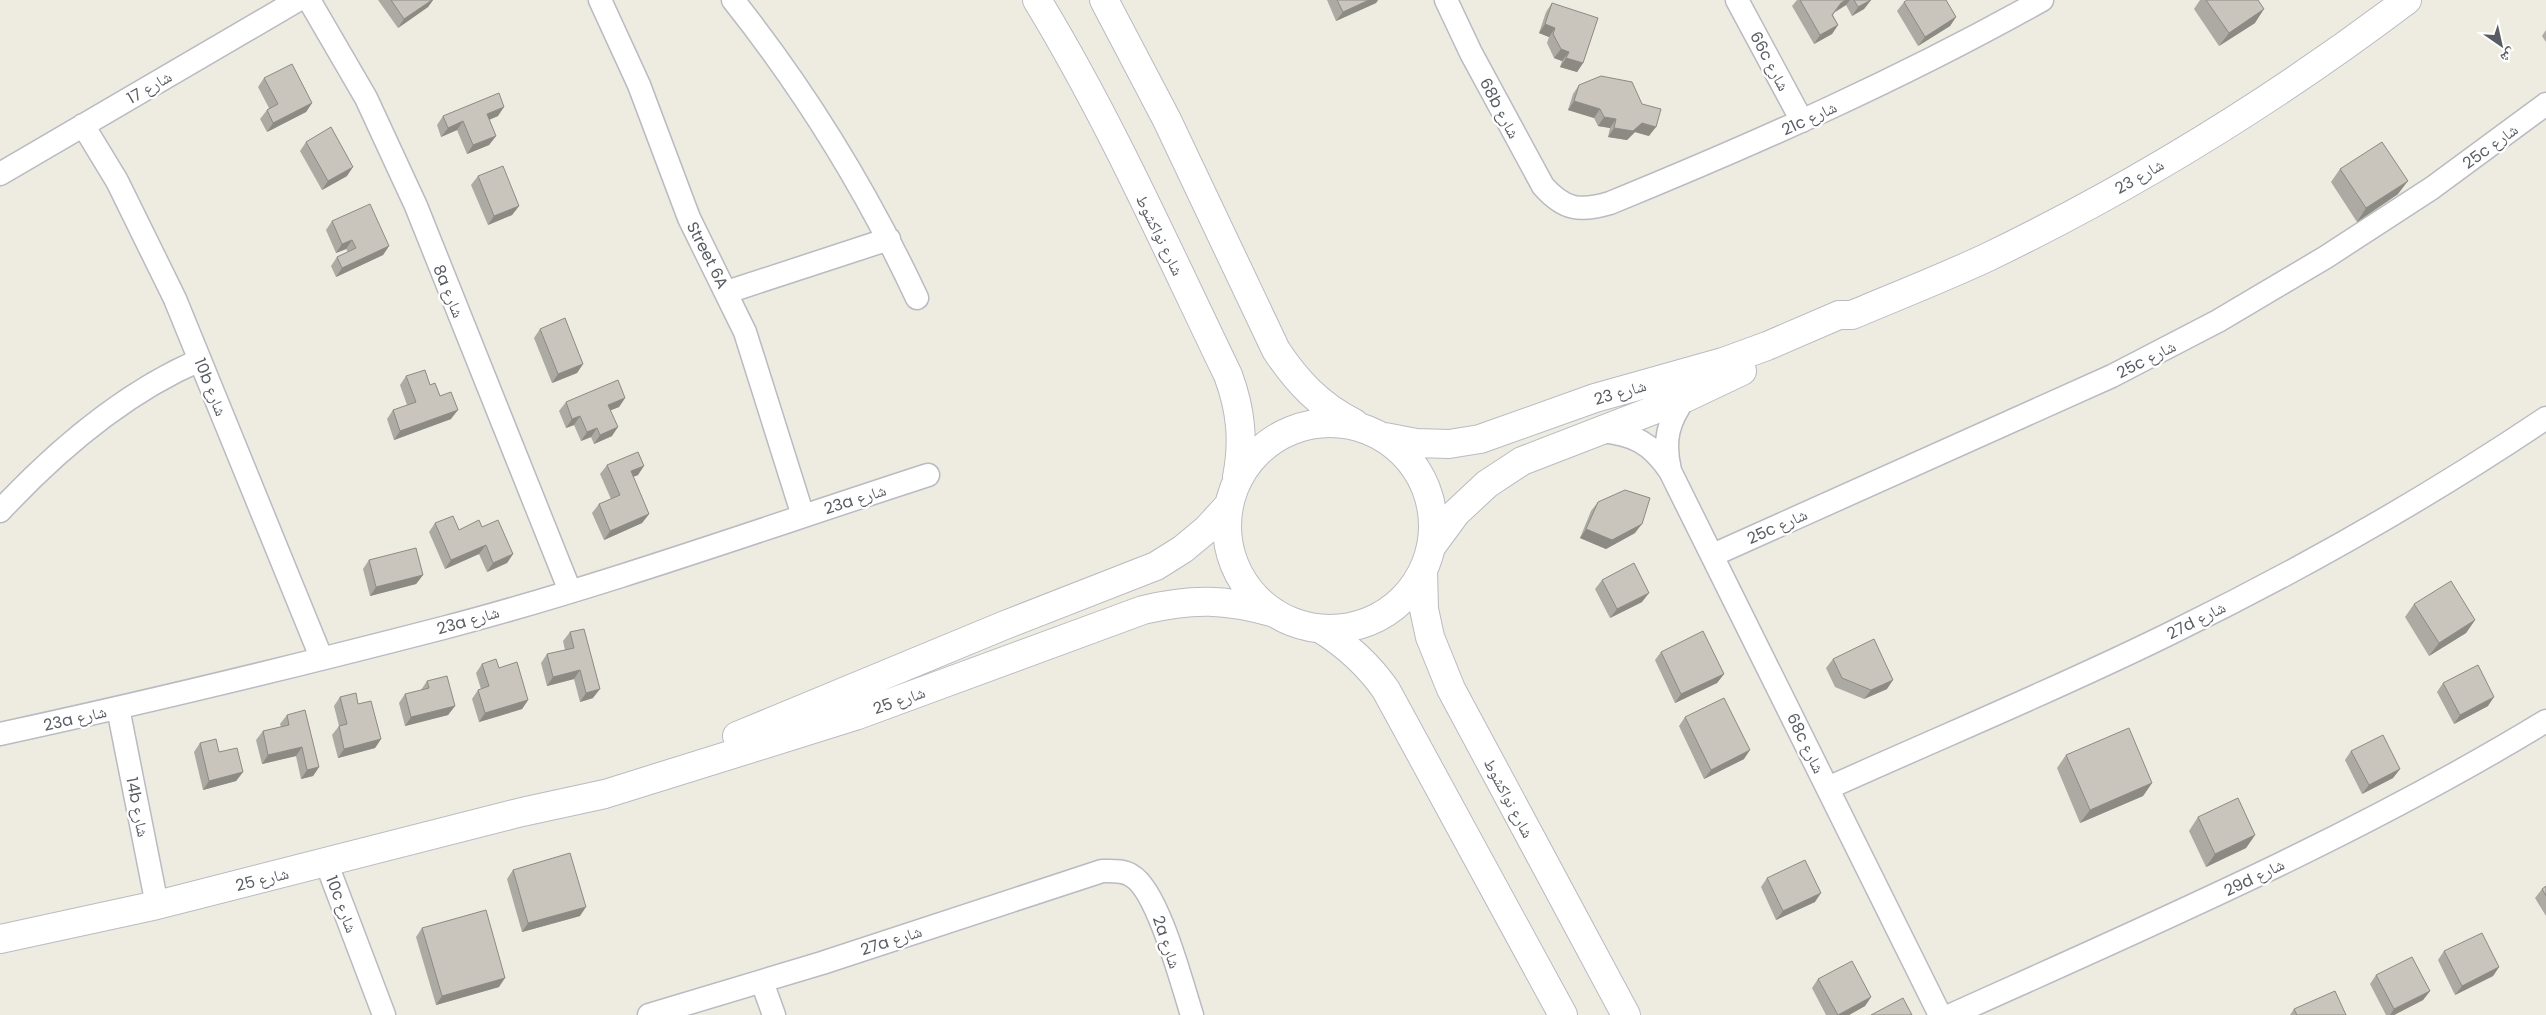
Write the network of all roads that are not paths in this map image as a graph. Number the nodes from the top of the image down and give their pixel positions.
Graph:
1 (298, 0) edge
2 (309, 0) edge
3 (600, 0) edge
4 (733, 0) edge
5 (1037, 0) edge
6 (1104, 0) edge
7 (1446, 0) edge
8 (1737, 0) edge
9 (2407, 0) edge
10 (2038, 1) edge
11 (2546, 104) edge
12 (1802, 121) junction
13 (83, 125) junction
14 (0, 174) edge
15 (1566, 206) joint
16 (889, 239) junction
17 (727, 292) junction
18 (917, 298) dead end
19 (1852, 315) junction
20 (200, 360) junction
21 (1685, 398) junction
22 (2546, 418) edge
23 (1600, 431) junction
24 (1374, 432) junction
25 (1670, 471) junction
26 (928, 476) dead end
27 (1232, 494) junction
28 (0, 511) edge
29 (803, 516) junction
30 (1713, 555) junction
31 (1427, 558) junction
32 (570, 590) junction
33 (1274, 613) junction
34 (1321, 629) junction
35 (321, 657) junction
36 (118, 708) junction
37 (2546, 721) edge
38 (0, 734) edge
39 (1828, 788) junction
40 (522, 812) junction
41 (333, 861) junction
42 (1132, 875) joint
43 (157, 905) junction
44 (0, 939) edge
45 (762, 982) junction
46 (384, 1015) edge
47 (649, 1015) edge
48 (774, 1015) edge
49 (1192, 1015) edge
50 (1563, 1015) edge
51 (1626, 1015) edge
52 (1940, 1015) edge
53 (1952, 1015) edge

1 - 13 street, شارع 17
2 - 32 street, 8a شارع
3 - 17 street, Street 6A
4 - 16 street
5 - 27 street, شارع نواكشوط
6 - 24 street
7 - 15 street, 68b شارع
8 - 12 street, 66c شارع
9 - 19 street, شارع 23
10 - 12 street, 21c شارع
11 - 30 street, 25c شارع
12 - 15 street, 21c شارع
13 - 14 street, شارع 17
13 - 20 street, 10b شارع
16 - 17 street
16 - 18 street
17 - 29 street, Street 6A
19 - 21 street, شارع 23
19 - 24 street, شارع 23
20 - 28 street
20 - 35 street, 10b شارع
21 - 23 street, شارع 23
21 - 25 street, 68c شارع
22 - 39 street, 27d شارع
23 - 25 street, 68c شارع
23 - 31 street, شارع 23
24 - 27 street, شارع 25
24 - 31 street, شارع نواكشوط
25 - 30 street, 68c شارع
26 - 29 street, 23a شارع
27 - 33 street, شارع نواكشوط
27 - 40 street, شارع 25
29 - 32 street, 23a شارع
30 - 39 street, 68c شارع
31 - 34 street, شارع 23
31 - 51 street, شارع نواكشوط
32 - 35 street, 23a شارع
33 - 34 street
33 - 40 street, شارع 25
34 - 50 street
35 - 36 street, 23a شارع
36 - 38 street, 23a شارع
36 - 43 street, 14b شارع
37 - 53 street, 29d شارع
39 - 52 street, 68c شارع
40 - 41 street, شارع 25
41 - 43 street, شارع 25
41 - 46 street, 10c شارع
42 - 45 street, 27a شارع
42 - 49 street, 2a شارع
43 - 44 street, شارع 25
45 - 47 street, 27a شارع
45 - 48 street

